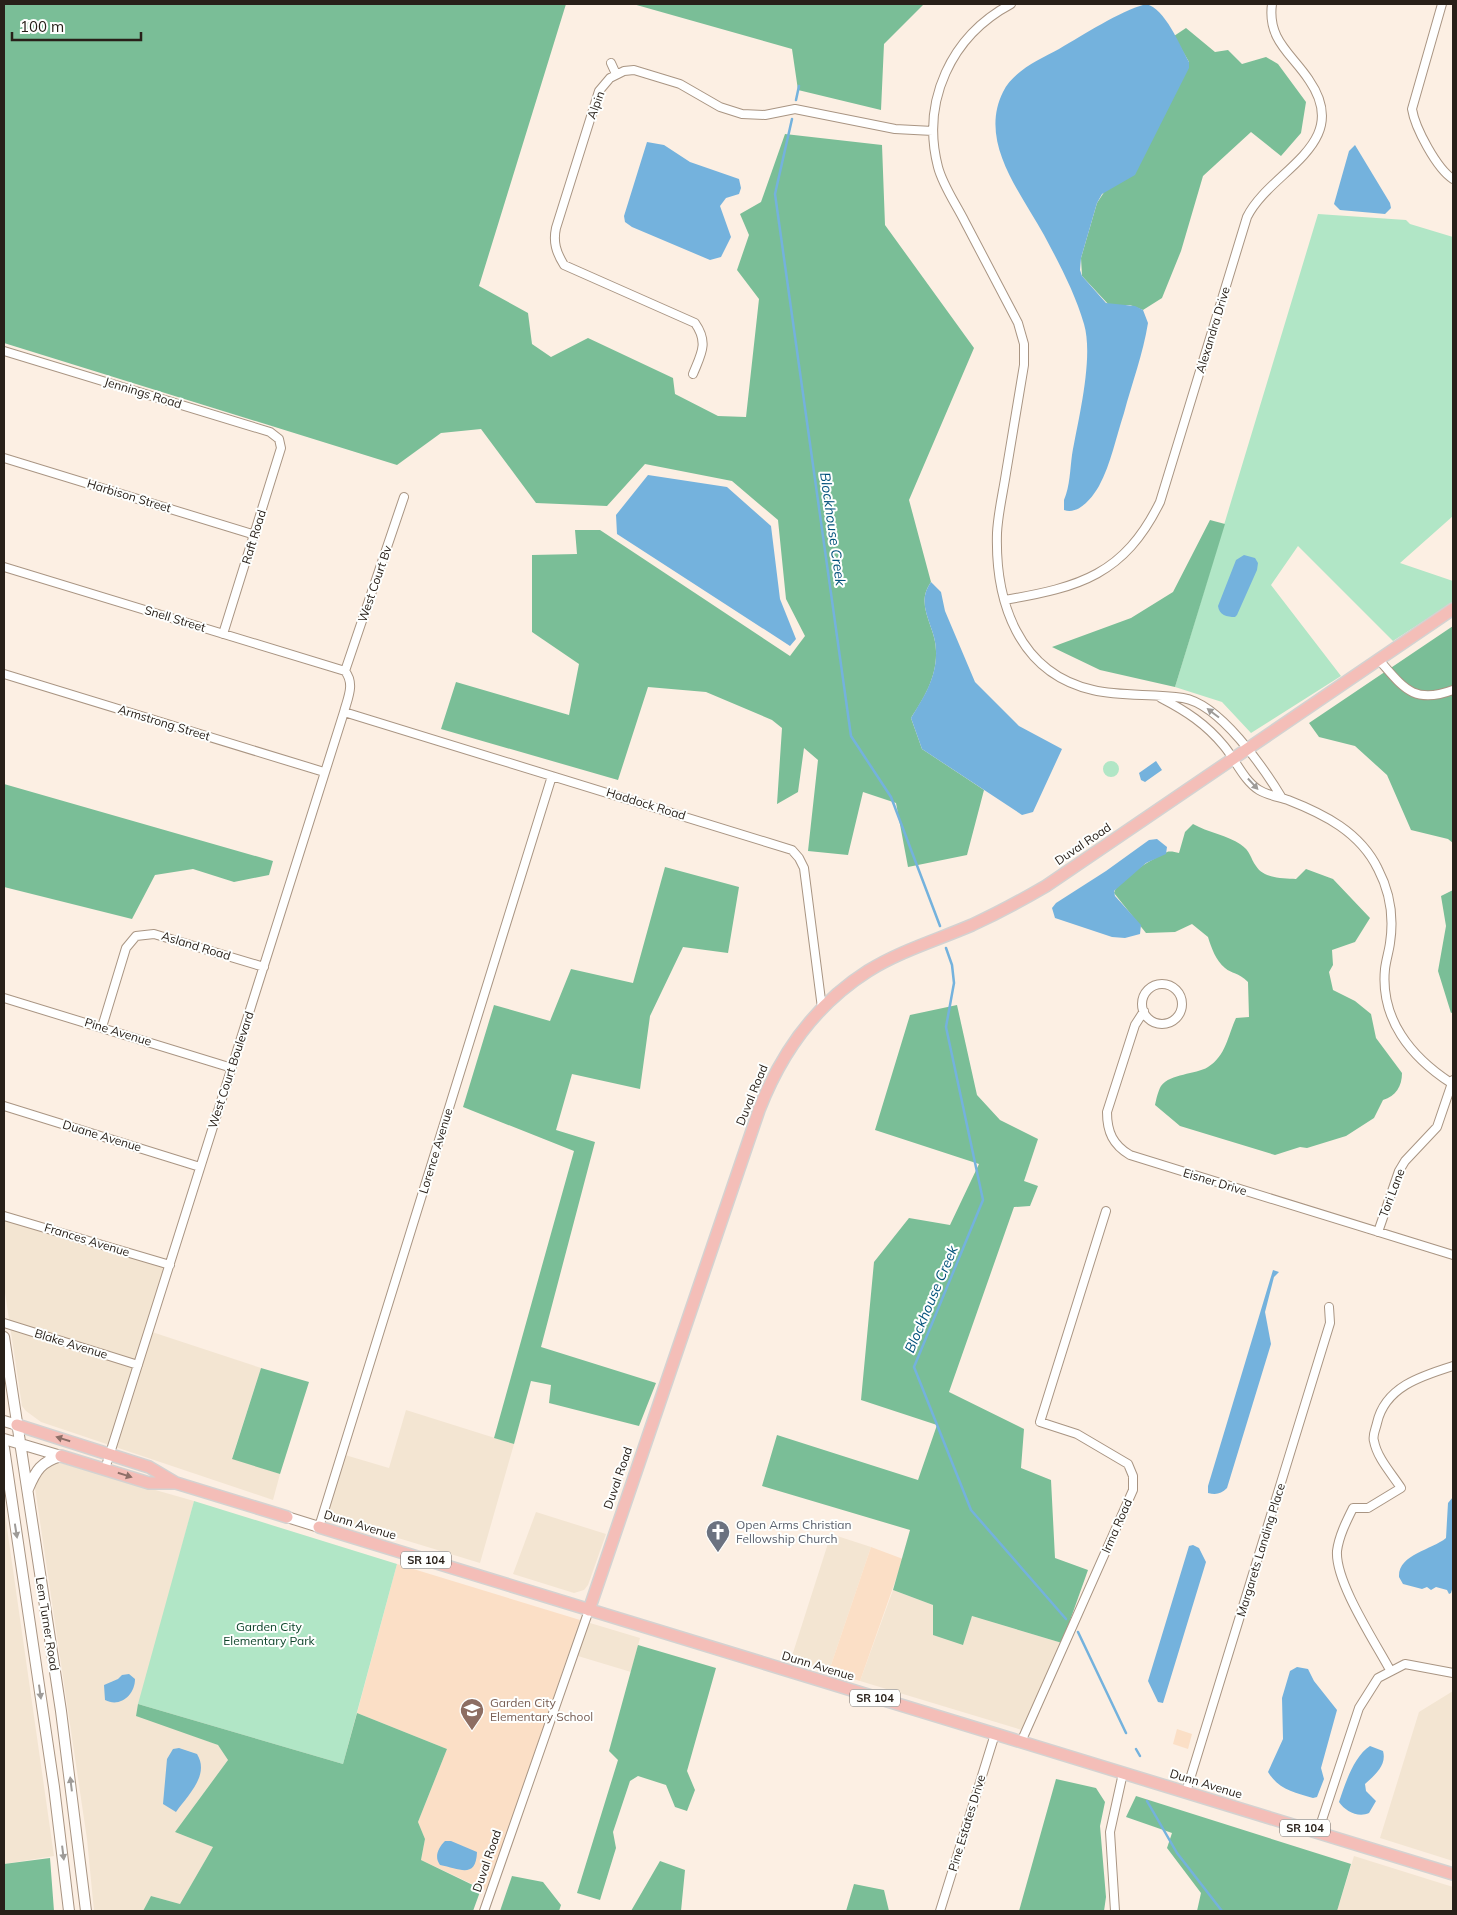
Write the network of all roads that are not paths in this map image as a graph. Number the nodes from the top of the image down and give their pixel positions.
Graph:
1 (1008, 4) edge
2 (1272, 4) edge
3 (1442, 4) edge
4 (611, 63) dead end
5 (616, 74) junction
6 (933, 131) junction
7 (1453, 179) edge
8 (4, 351) edge
9 (693, 374) dead end
10 (279, 439) joint
11 (4, 458) edge
12 (404, 497) dead end
13 (255, 535) junction
14 (4, 567) edge
15 (1005, 600) junction
16 (1453, 609) edge
17 (223, 634) junction
18 (1379, 660) junction
19 (345, 671) junction
20 (4, 674) edge
21 (1453, 690) edge
22 (1158, 696) junction
23 (344, 712) junction
24 (1246, 749) junction
25 (1234, 758) junction
26 (324, 772) junction
27 (552, 776) junction
28 (1282, 798) junction
29 (264, 967) junction
30 (4, 998) edge
31 (822, 1008) junction
32 (1144, 1011) junction
33 (102, 1027) junction
34 (232, 1068) junction
35 (1452, 1081) edge
36 (4, 1106) edge
37 (200, 1167) junction
38 (1106, 1211) dead end
39 (4, 1216) edge
40 (1378, 1232) junction
41 (1453, 1255) edge
42 (170, 1265) junction
43 (1329, 1307) dead end
44 (4, 1323) edge
45 (4, 1337) edge
46 (138, 1365) junction
47 (1453, 1366) edge
48 (4, 1421) edge
49 (17, 1425) junction
50 (4, 1439) edge
51 (20, 1444) junction
52 (4, 1448) edge
53 (110, 1454) junction
54 (61, 1456) junction
55 (105, 1469) junction
56 (176, 1483) junction
57 (27, 1490) junction
58 (287, 1517) joint
59 (319, 1527) junction
60 (588, 1610) junction
61 (1390, 1670) junction
62 (1453, 1672) edge
63 (63, 1726) junction
64 (46, 1729) junction
65 (995, 1734) junction
66 (1021, 1742) junction
67 (1123, 1773) junction
68 (1186, 1792) junction
69 (1318, 1832) junction
70 (1453, 1874) edge
71 (69, 1911) edge
72 (86, 1911) edge
73 (484, 1911) edge
74 (940, 1911) edge
75 (1115, 1911) edge

1 - 6 street
2 - 15 street, Alexandra Drive
3 - 7 street
4 - 5 street
5 - 6 street
5 - 9 street, Alpin
6 - 15 street
8 - 10 street, Jennings Road
10 - 13 street, Raft Road
11 - 13 street, Harbison Street
12 - 19 street, West Court Bv
13 - 17 street, Raft Road
14 - 17 street, Snell Street
15 - 22 street
16 - 18 main road, Duval Road
17 - 19 street, Snell Street
18 - 21 street
18 - 24 main road, Duval Road
19 - 23 street, West Court Boulevard
20 - 26 street, Armstrong Street
24 -> 22 street
22 - 25 street
23 - 26 street, West Court Boulevard
23 - 27 street, Haddock Road
24 - 25 main road, Duval Road
24 - 28 street
25 -> 28 street
25 - 31 main road, Duval Road
26 - 29 street, West Court Boulevard
27 - 31 street, Haddock Road
27 - 59 street, Lorence Avenue
28 - 35 street
29 - 33 street, Asland Road
29 - 34 street, West Court Boulevard
30 - 33 street, Pine Avenue
31 - 60 main road, Duval Road
32 - 32 street, Eisner Drive
32 - 40 street, Eisner Drive
33 - 34 street, Pine Avenue
34 - 37 street, West Court Boulevard
35 - 40 street, Tori Lane
36 - 37 street, Duane Avenue
37 - 42 street, West Court Boulevard
38 - 66 street, Irma Road
39 - 42 street, Frances Avenue
40 - 41 street, Eisner Drive
42 - 46 street, West Court Boulevard
43 - 68 street, Margarets Landing Place
44 - 46 street, Blake Avenue
45 - 49 main road, Lem Turner Road
46 - 53 street, West Court Boulevard
47 - 61 street
48 - 49 main road, Dunn Avenue / SR 104
49 - 51 main road, Lem Turner Road
53 -> 49 main road, Dunn Avenue / SR 104
50 - 51 main road, Dunn Avenue / SR 104
51 - 54 main road, Dunn Avenue / SR 104
51 - 57 main road, Lem Turner Road
52 -> 64 main road, Lem Turner Road
53 - 55 street, West Court Boulevard
53 - 56 main road, Dunn Avenue / SR 104
54 - 55 main road, Dunn Avenue / SR 104
54 - 57 main road
55 -> 56 main road, Dunn Avenue / SR 104
56 - 58 main road, Dunn Avenue / SR 104
57 - 63 main road, Lem Turner Road
58 - 59 main road, Dunn Avenue / SR 104
59 - 60 main road, Dunn Avenue / SR 104
60 - 65 main road, Dunn Avenue / SR 104
60 - 73 street, Duval Road
61 - 62 street
61 - 69 street
63 - 64 main road
72 -> 63 main road, Lem Turner Road
64 -> 71 main road, Lem Turner Road
65 - 66 main road, Dunn Avenue / SR 104
65 - 74 street, Pine Estates Drive
66 - 67 main road, Dunn Avenue / SR 104
67 - 68 main road, Dunn Avenue / SR 104
67 - 75 street
68 - 69 main road, Dunn Avenue / SR 104
69 - 70 main road, Dunn Avenue / SR 104

